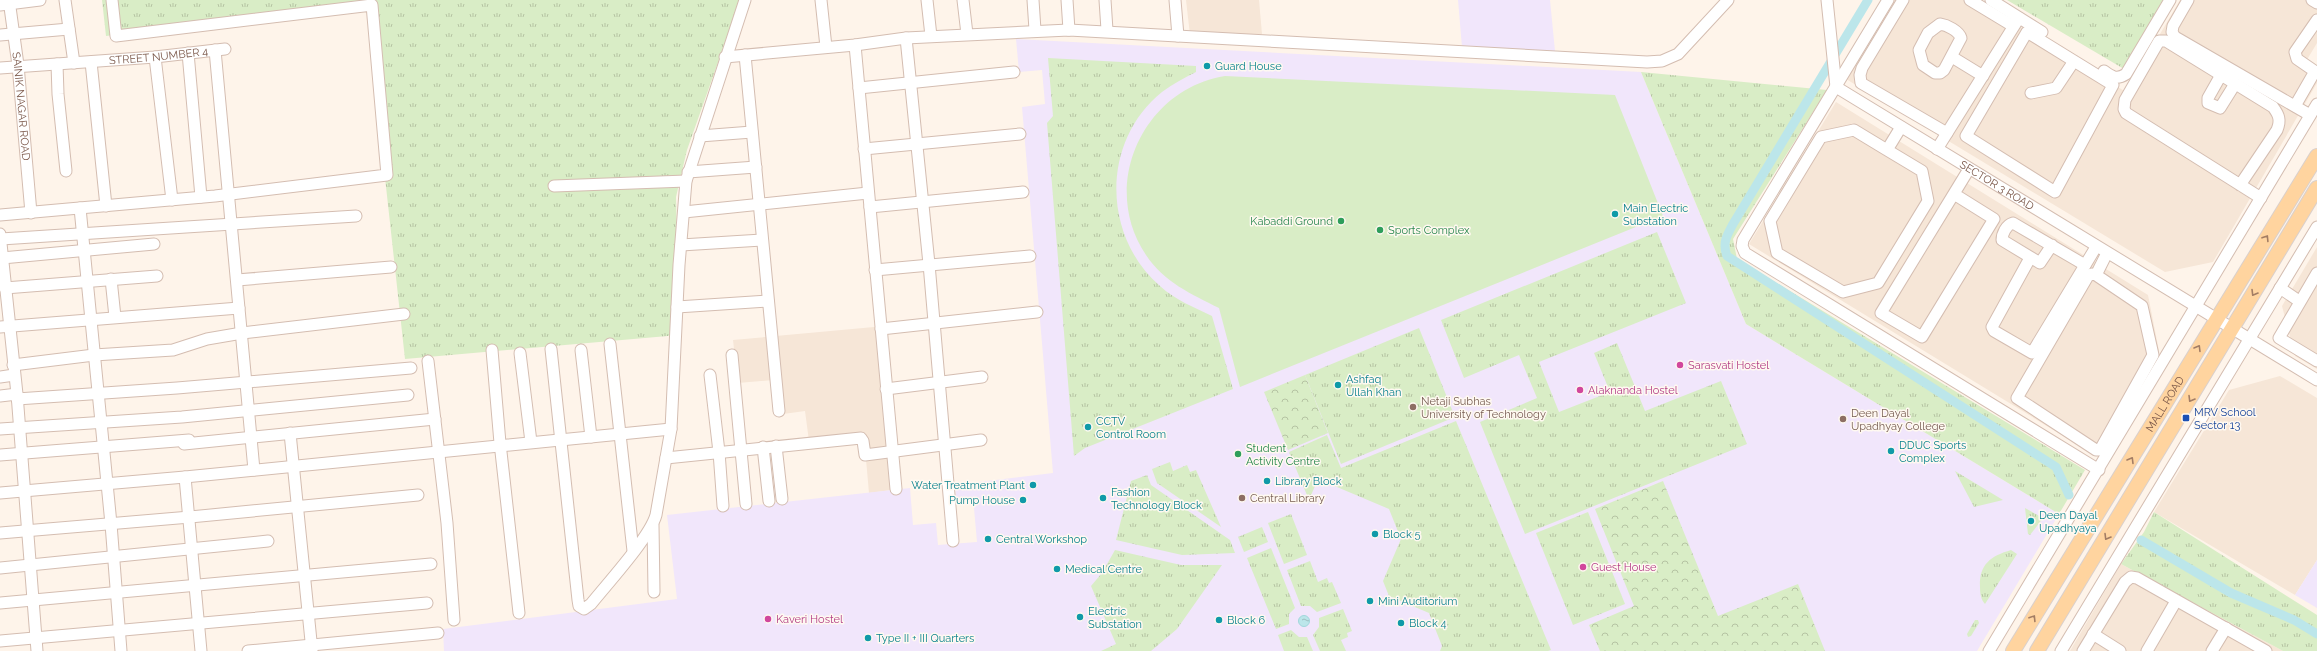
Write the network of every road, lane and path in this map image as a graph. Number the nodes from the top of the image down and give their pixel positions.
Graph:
1 (40, 0) edge
2 (65, 0) edge
3 (112, 0) edge
4 (745, 0) edge
5 (821, 0) edge
6 (927, 0) edge
7 (963, 0) edge
8 (1033, 0) edge
9 (1067, 0) edge
10 (1105, 0) edge
11 (1175, 0) edge
12 (1728, 0) edge
13 (1827, 0) edge
14 (1888, 0) edge
15 (1903, 0) edge
16 (1970, 0) edge
17 (1991, 0) edge
18 (2170, 0) edge
19 (2188, 0) edge
20 (2312, 0) edge
21 (6, 2) edge
22 (2317, 3) edge
23 (2317, 20) edge
24 (2016, 22) junction
25 (69, 29) junction
26 (1035, 30) junction
27 (1069, 30) junction
28 (1107, 30) junction
29 (14, 33) junction
30 (967, 34) junction
31 (0, 35) edge
32 (931, 36) junction
33 (1178, 36) junction
34 (906, 38) junction
35 (855, 45) junction
36 (826, 48) junction
37 (188, 53) junction
38 (744, 55) junction
39 (155, 57) junction
40 (725, 57) junction
41 (1952, 57) junction
42 (2074, 61) junction
43 (91, 62) junction
44 (74, 63) junction
45 (57, 64) junction
46 (18, 65) junction
47 (0, 68) edge
48 (1014, 72) dead end
49 (2221, 75) junction
50 (1983, 76) junction
51 (2115, 81) junction
52 (910, 83) junction
53 (2235, 84) junction
54 (1836, 87) junction
55 (859, 88) junction
56 (2031, 93) dead end
57 (2317, 104) edge
58 (2295, 106) junction
59 (2310, 115) junction
60 (1901, 127) junction
61 (752, 132) junction
62 (1947, 133) junction
63 (1020, 134) dead end
64 (700, 136) junction
65 (917, 144) junction
66 (864, 149) junction
67 (1937, 149) junction
68 (1887, 150) junction
69 (2317, 156) edge
70 (756, 167) junction
71 (1969, 169) junction
72 (66, 171) dead end
73 (687, 177) junction
74 (2240, 185) junction
75 (554, 186) dead end
76 (2317, 188) edge
77 (1023, 192) dead end
78 (868, 193) junction
79 (229, 194) junction
80 (1954, 194) junction
81 (202, 197) junction
82 (2261, 198) junction
83 (172, 200) junction
84 (922, 202) junction
85 (759, 204) junction
86 (106, 206) junction
87 (870, 207) junction
88 (80, 208) junction
89 (684, 212) junction
90 (31, 213) junction
91 (0, 215) edge
92 (356, 216) dead end
93 (232, 223) junction
94 (2317, 227) edge
95 (83, 233) junction
96 (0, 234) edge
97 (0, 240) edge
98 (762, 240) junction
99 (154, 244) dead end
100 (681, 245) junction
101 (2052, 245) junction
102 (2096, 247) junction
103 (85, 250) junction
104 (2107, 254) junction
105 (1030, 256) dead end
106 (2, 258) junction
107 (2030, 258) junction
108 (929, 264) junction
109 (2085, 266) junction
110 (391, 267) dead end
111 (875, 270) junction
112 (2317, 273) edge
113 (157, 276) dead end
114 (2096, 276) junction
115 (111, 279) junction
116 (237, 280) junction
117 (88, 282) junction
118 (6, 288) junction
119 (2280, 288) junction
120 (768, 301) junction
121 (2299, 301) junction
122 (677, 307) junction
123 (239, 308) junction
124 (2196, 308) junction
125 (1037, 312) dead end
126 (404, 314) dead end
127 (115, 317) junction
128 (91, 319) junction
129 (2215, 319) junction
130 (934, 323) junction
131 (5, 327) edge
132 (881, 329) junction
133 (2233, 329) junction
134 (242, 333) junction
135 (2249, 338) junction
136 (610, 344) dead end
137 (551, 349) dead end
138 (492, 350) dead end
139 (581, 350) dead end
140 (520, 353) dead end
141 (94, 355) junction
142 (732, 356) dead end
143 (428, 361) dead end
144 (2317, 361) edge
145 (411, 368) dead end
146 (14, 370) junction
147 (710, 375) dead end
148 (0, 377) edge
149 (982, 377) dead end
150 (2317, 380) edge
151 (246, 382) junction
152 (939, 383) junction
153 (886, 389) junction
154 (98, 392) junction
155 (408, 395) dead end
156 (0, 396) edge
157 (17, 397) junction
158 (779, 410) dead end
159 (248, 411) junction
160 (435, 419) junction
161 (101, 422) junction
162 (19, 427) junction
163 (0, 429) edge
164 (671, 429) junction
165 (290, 433) junction
166 (620, 434) junction
167 (251, 436) junction
168 (591, 437) junction
169 (560, 440) junction
170 (982, 440) dead end
171 (531, 442) junction
172 (500, 445) junction
173 (944, 445) junction
174 (776, 446) junction
175 (103, 447) junction
176 (763, 447) junction
177 (741, 450) junction
178 (440, 451) junction
179 (892, 451) junction
180 (21, 452) junction
181 (719, 452) junction
182 (0, 455) edge
183 (666, 458) junction
184 (294, 466) junction
185 (254, 470) junction
186 (2099, 470) junction
187 (185, 477) junction
188 (107, 484) junction
189 (896, 489) dead end
190 (24, 490) junction
191 (0, 493) edge
192 (418, 495) dead end
193 (782, 499) dead end
194 (769, 501) dead end
195 (746, 504) dead end
196 (722, 506) dead end
197 (298, 507) junction
198 (190, 518) junction
199 (110, 524) junction
200 (653, 525) junction
201 (28, 531) junction
202 (0, 533) edge
203 (268, 541) dead end
204 (953, 541) dead end
205 (192, 548) junction
206 (633, 551) junction
207 (113, 556) junction
208 (30, 563) junction
209 (431, 564) dead end
210 (0, 568) edge
211 (304, 574) junction
212 (194, 584) junction
213 (115, 592) junction
214 (654, 592) dead end
215 (33, 600) junction
216 (2176, 601) junction
217 (0, 603) edge
218 (427, 603) dead end
219 (307, 614) junction
220 (519, 614) dead end
221 (454, 620) dead end
222 (199, 622) junction
223 (2226, 628) junction
224 (119, 632) junction
225 (438, 633) dead end
226 (2093, 634) junction
227 (36, 638) junction
228 (0, 641) edge
229 (312, 648) edge
230 (37, 651) edge
231 (120, 651) edge
232 (201, 651) edge
233 (248, 651) edge
234 (1989, 651) edge
235 (2013, 651) edge
236 (2037, 651) edge
237 (2061, 651) edge
238 (2083, 651) edge
239 (2120, 651) edge
240 (2146, 651) edge
241 (2212, 651) edge
242 (2266, 651) edge

1 - 21 street
2 - 25 street
3 - 79 street
4 - 40 street
5 - 36 street
6 - 32 street
7 - 30 street
8 - 26 street
9 - 27 street
10 - 28 street
11 - 33 street
12 - 33 street
13 - 54 street
14 - 54 street
15 - 62 street
16 - 24 street
17 - 24 street
18 - 51 street
19 - 58 street
20 - 22 street
21 - 29 street, SAINIK NAGAR ROAD
23 - 58 street
24 - 50 street
24 - 51 street
25 - 29 street
25 - 44 street
26 - 27 street
26 - 30 street
27 - 28 street
28 - 33 street
29 - 31 street
29 - 46 street, SAINIK NAGAR ROAD
30 - 32 street
32 - 34 street
34 - 35 street
34 - 52 street
35 - 36 street
35 - 55 street
36 - 38 street
37 - 39 street, STREET NUMBER 4
37 - 79 street, STREET NUMBER 4
37 - 81 street
38 - 40 street
38 - 61 street
39 - 43 street, STREET NUMBER 4
39 - 83 street
40 - 64 street
41 - 41 street
41 - 50 street
42 - 51 street
42 - 51 street
42 - 56 street
43 - 44 street, STREET NUMBER 4
43 - 86 street
44 - 45 street, STREET NUMBER 4
45 - 46 street, STREET NUMBER 4
45 - 72 street
46 - 47 street, STREET NUMBER 4
46 - 90 street, SAINIK NAGAR ROAD
48 - 52 street
49 - 53 street
49 - 53 street
49 - 74 street
50 - 62 street
52 - 55 street
52 - 65 street
53 - 74 street
54 - 60 street, SECTOR 3 ROAD
54 - 186 street
55 - 66 street
57 - 59 street
58 - 59 street
59 - 82 street
60 - 67 street, SECTOR 3 ROAD
60 - 68 street
61 - 64 street
61 - 70 street
62 - 67 street
63 - 65 street
64 - 73 street
65 - 66 street
65 - 84 street
66 - 78 street
67 - 71 street, SECTOR 3 ROAD
68 - 68 street
129 -> 69 main road, MALL ROAD
70 - 73 street
70 - 85 street
71 - 80 street
71 - 102 street, SECTOR 3 ROAD
73 - 75 street
73 - 89 street
74 - 82 street
76 -> 133 main road, MALL ROAD
77 - 84 street
78 - 85 street
78 - 87 street
79 - 81 street
79 - 93 street
80 - 80 street
81 - 83 street
82 - 124 street
83 - 86 street
84 - 87 street
84 - 108 street
85 - 89 street
85 - 98 street
86 - 88 street
87 - 111 street
88 - 90 street
88 - 95 street
89 - 100 street
90 - 91 street
92 - 93 street
93 - 95 street
93 - 116 street
94 - 119 street
95 - 97 street
95 - 103 street
96 - 97 street
97 - 106 street
98 - 100 street
98 - 120 street
99 - 103 street
100 - 122 street
101 - 107 street
101 - 107 street
101 - 109 street
102 - 104 street, SECTOR 3 ROAD
102 - 109 street
103 - 106 street
103 - 117 street
104 - 114 street
104 - 124 street, SECTOR 3 ROAD
105 - 108 street
106 - 118 street
107 - 109 street
108 - 111 street
108 - 130 street
110 - 116 street
111 - 132 street
112 - 121 street
113 - 115 street
114 - 114 street
115 - 117 street
115 - 127 street
116 - 123 street
117 - 118 street
117 - 128 street
118 - 131 street
119 - 121 street
119 - 135 street
120 - 122 street
120 - 158 street
121 - 144 street
122 - 164 street
123 - 127 street
123 - 134 street
124 - 129 street, SECTOR 3 ROAD
124 - 186 street
125 - 130 street
126 - 134 street
127 - 128 street
128 - 131 street
128 - 141 street
129 - 133 street, SECTOR 3 ROAD
235 -> 129 main road, MALL ROAD
130 - 132 street
130 - 152 street
131 - 146 street
132 - 153 street
133 - 135 street, SECTOR 3 ROAD
133 -> 236 main road, MALL ROAD
134 - 141 street
134 - 151 street
135 - 150 street, SECTOR 3 ROAD
135 - 237 street
136 - 166 street
137 - 169 street
138 - 172 street
139 - 168 street
140 - 171 street
141 - 146 street
141 - 154 street
142 - 177 street
143 - 160 street
145 - 151 street
146 - 148 street
146 - 157 street
147 - 181 street
149 - 152 street
151 - 154 street
151 - 159 street
152 - 153 street
152 - 173 street
153 - 179 street
154 - 157 street
154 - 161 street
155 - 159 street
156 - 157 street
157 - 162 street
159 - 161 street
159 - 167 street
160 - 165 street
160 - 178 street
161 - 162 street
161 - 175 street
162 - 163 street
162 - 180 street
164 - 166 street
164 - 183 street
165 - 167 street
165 - 184 street
166 - 168 street
166 - 206 street
167 - 175 street
167 - 185 street
168 - 169 street
169 - 171 street
169 - 206 street
170 - 173 street
171 - 172 street
172 - 178 street
172 - 220 street
173 - 179 street
173 - 204 street
174 - 176 street
174 - 179 street
174 - 193 street
175 - 180 street
175 - 188 street
176 - 177 street
176 - 194 street
177 - 181 street
177 - 195 street
178 - 184 street
178 - 221 street
179 - 189 street
180 - 182 street
180 - 190 street
181 - 183 street
181 - 196 street
183 - 200 street
184 - 185 street
184 - 197 street
185 - 187 street
186 - 234 street
187 - 188 street
187 - 198 street
188 - 190 street
188 - 199 street
190 - 191 street
190 - 201 street
192 - 197 street
197 - 198 street
197 - 211 street
198 - 199 street
198 - 205 street
199 - 201 street
199 - 207 street
200 - 206 street
200 - 214 street
201 - 202 street
201 - 208 street
203 - 205 street
205 - 207 street
205 - 212 street
207 - 208 street
207 - 213 street
208 - 210 street
208 - 215 street
209 - 211 street
211 - 212 street
211 - 219 street
212 - 213 street
212 - 222 street
213 - 215 street
213 - 224 street
215 - 217 street
215 - 227 street
216 - 223 street
216 - 226 street
216 - 240 street
218 - 219 street
219 - 222 street
219 - 229 street
222 - 224 street
222 - 232 street
223 - 241 street
223 - 242 street
224 - 227 street
224 - 231 street
225 - 229 street
226 - 238 street
226 - 239 street
227 - 228 street
227 - 230 street
229 - 233 street

